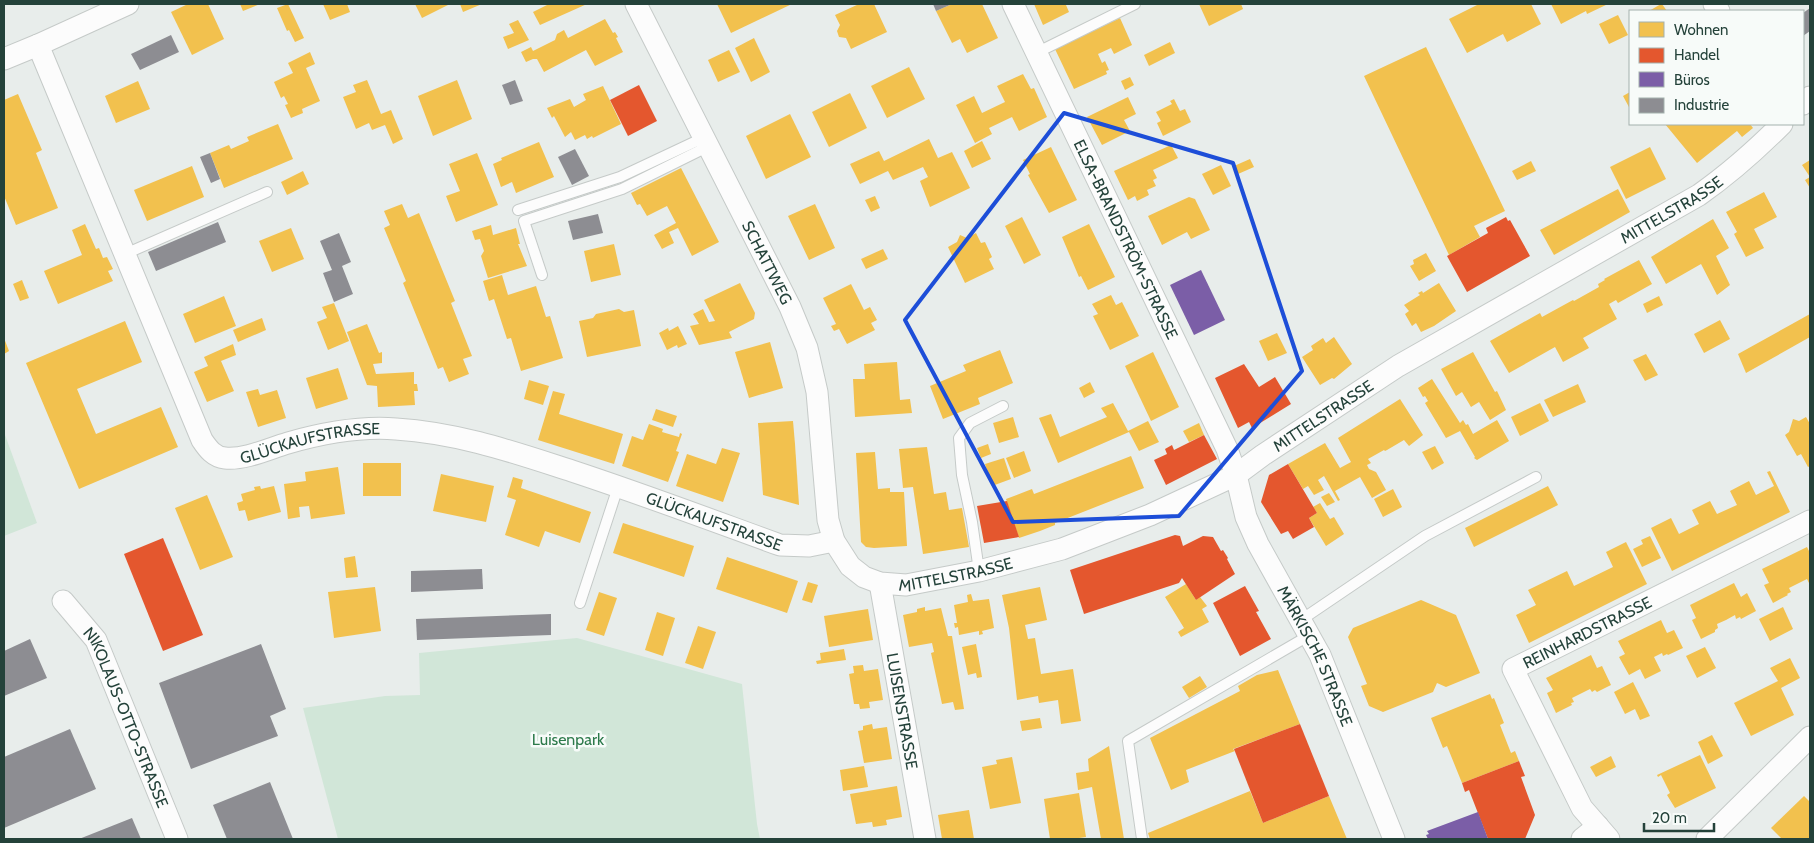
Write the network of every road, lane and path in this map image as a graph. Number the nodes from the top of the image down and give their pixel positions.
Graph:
1 (128, 4) edge
2 (636, 4) edge
3 (1013, 4) edge
4 (1135, 4) edge
5 (38, 45) junction
6 (1036, 53) junction
7 (4, 59) edge
8 (1781, 125) edge
9 (705, 143) junction
10 (267, 192) dead end
11 (518, 210) dead end
12 (124, 254) junction
13 (542, 275) dead end
14 (1003, 406) dead end
15 (1236, 475) junction
16 (1536, 477) dead end
17 (618, 486) junction
18 (1810, 521) edge
19 (834, 541) junction
20 (979, 571) junction
21 (880, 583) junction
22 (64, 601) dead end
23 (580, 603) dead end
24 (1305, 627) junction
25 (1810, 737) edge
26 (1596, 835) edge
27 (177, 839) edge
28 (925, 839) edge
29 (1142, 839) edge
30 (1394, 839) edge
31 (1707, 839) edge

1 - 5 street
2 - 9 street, SCHATTWEG
3 - 6 street, ELSA-BRANDSTRÖM-STRASSE
4 - 6 lane
5 - 7 street
5 - 12 street, GLÜCKAUFSTRASSE
6 - 15 street, ELSA-BRANDSTRÖM-STRASSE
8 - 15 street, MITTELSTRASSE
9 - 11 lane
9 - 13 lane
9 - 19 street, SCHATTWEG
10 - 12 lane
12 - 17 street, GLÜCKAUFSTRASSE
14 - 20 lane
15 - 20 street, MITTELSTRASSE
15 - 24 street, MÄRKISCHE STRASSE
16 - 24 lane
17 - 19 street, GLÜCKAUFSTRASSE
17 - 23 lane
18 - 26 street, REINHARDSTRASSE
19 - 21 street, MITTELSTRASSE
20 - 21 street, MITTELSTRASSE
21 - 28 street, LUISENSTRASSE
22 - 27 street, NIKOLAUS-OTTO-STRASSE
24 - 29 lane
24 - 30 street, MÄRKISCHE STRASSE
25 - 31 street

